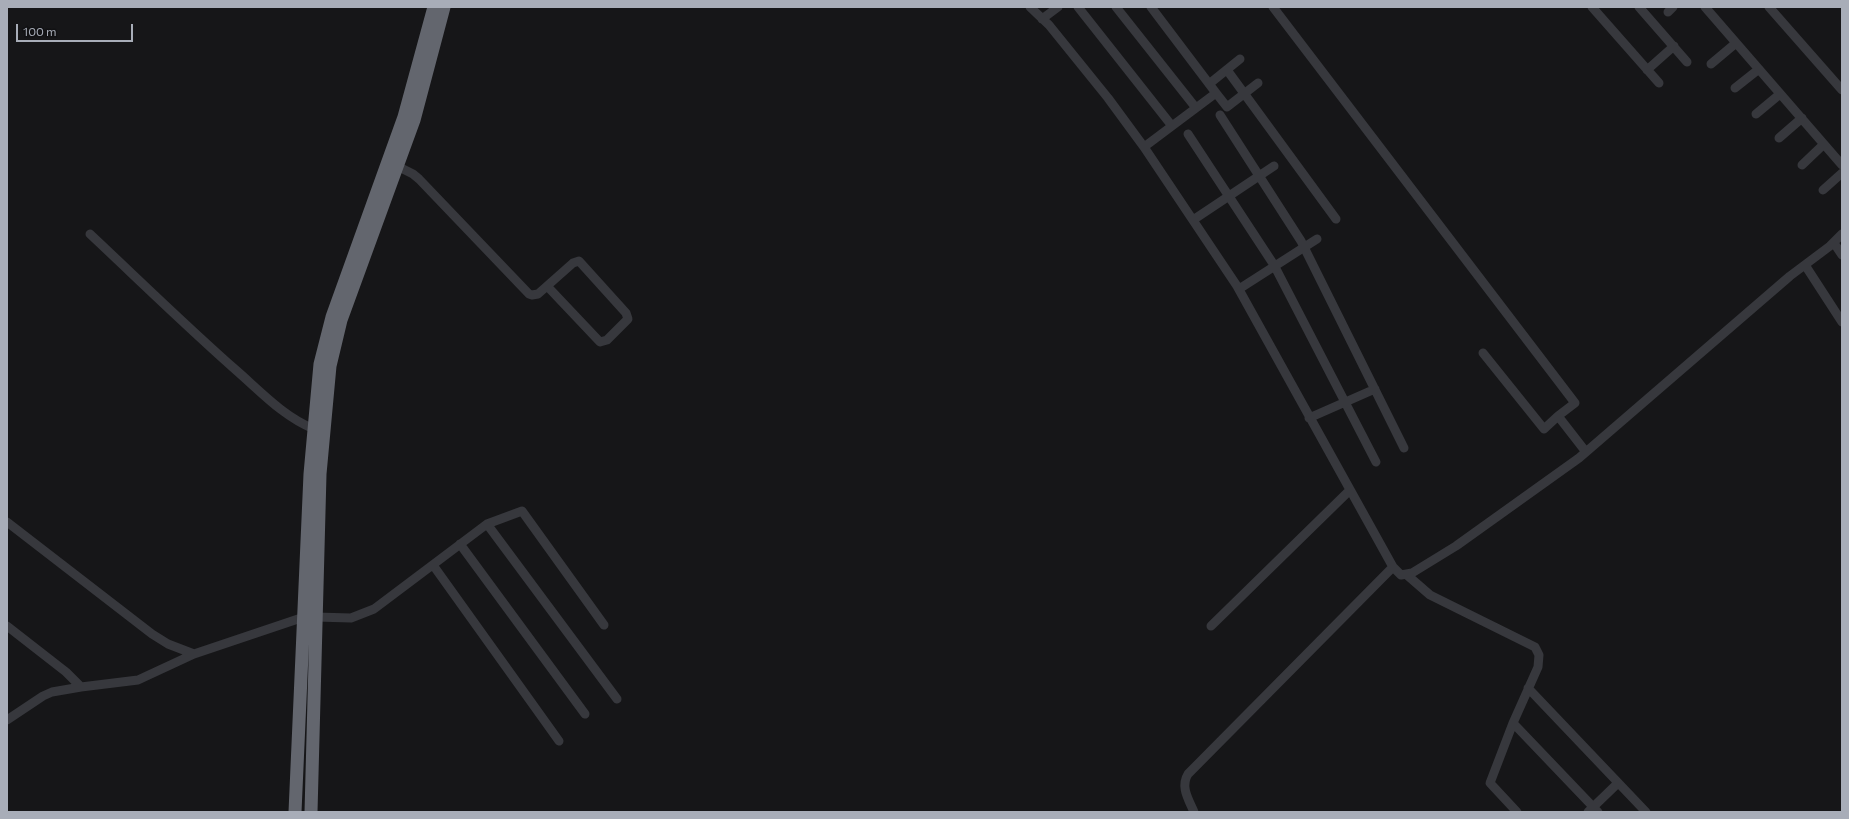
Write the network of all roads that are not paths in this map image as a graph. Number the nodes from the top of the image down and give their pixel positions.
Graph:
1 (434, 7) edge
2 (444, 7) edge
3 (1030, 7) edge
4 (1058, 7) edge
5 (1078, 7) edge
6 (1116, 7) edge
7 (1150, 7) edge
8 (1273, 7) edge
9 (1592, 7) edge
10 (1639, 7) edge
11 (1705, 7) edge
12 (1769, 7) edge
13 (1042, 19) junction
14 (1736, 43) junction
15 (1674, 46) junction
16 (1240, 59) dead end
17 (1687, 62) dead end
18 (1711, 64) dead end
19 (1758, 69) junction
20 (1227, 70) junction
21 (1647, 70) junction
22 (1258, 83) dead end
23 (1659, 83) dead end
24 (1209, 84) junction
25 (1735, 88) dead end
26 (1842, 90) edge
27 (1216, 93) junction
28 (1244, 94) junction
29 (1780, 94) junction
30 (1196, 108) junction
31 (1756, 114) dead end
32 (1220, 116) dead end
33 (1802, 118) junction
34 (1172, 126) junction
35 (1188, 134) dead end
36 (1779, 138) dead end
37 (1824, 144) junction
38 (1144, 147) junction
39 (1802, 165) dead end
40 (1842, 165) edge
41 (397, 166) junction
42 (1274, 166) dead end
43 (1842, 173) edge
44 (1259, 176) junction
45 (1823, 190) dead end
46 (1230, 195) junction
47 (1336, 219) dead end
48 (1193, 220) junction
49 (90, 234) dead end
50 (1842, 234) edge
51 (1317, 239) dead end
52 (1834, 242) junction
53 (1304, 247) junction
54 (1842, 255) edge
55 (1805, 265) junction
56 (1275, 266) junction
57 (547, 286) junction
58 (1239, 289) junction
59 (1842, 322) edge
60 (1484, 353) dead end
61 (1375, 389) junction
62 (1345, 402) junction
63 (1558, 416) junction
64 (1309, 418) junction
65 (314, 429) junction
66 (1404, 448) dead end
67 (1586, 452) junction
68 (1376, 462) dead end
69 (1350, 490) junction
70 (7, 522) edge
71 (487, 524) junction
72 (460, 544) junction
73 (433, 565) junction
74 (1392, 567) junction
75 (1407, 575) junction
76 (310, 617) junction
77 (604, 625) dead end
78 (7, 626) edge
79 (1211, 626) dead end
80 (194, 654) junction
81 (80, 687) junction
82 (1528, 688) junction
83 (617, 699) dead end
84 (585, 714) dead end
85 (7, 720) edge
86 (1513, 723) junction
87 (559, 741) dead end
88 (1618, 782) junction
89 (1593, 810) edge
90 (295, 812) edge
91 (311, 812) edge
92 (1194, 812) edge
93 (1517, 812) edge
94 (1646, 812) edge

1 - 65 highway
2 - 41 highway
3 - 13 street
4 - 13 street
5 - 34 street
6 - 30 street
7 - 24 street
8 - 63 street
9 - 21 street
10 - 15 street
11 - 14 street
12 - 26 street
13 - 38 street
14 - 18 street
14 - 19 street
15 - 17 street
15 - 21 street
16 - 20 street
19 - 25 street
19 - 29 street
20 - 24 street
20 - 28 street
21 - 23 street
22 - 28 street
24 - 27 street
27 - 28 street
27 - 30 street
28 - 47 street
29 - 31 street
29 - 33 street
30 - 34 street
32 - 44 street
33 - 36 street
33 - 37 street
34 - 38 street
35 - 46 street
37 - 39 street
37 - 40 street
38 - 48 street
41 - 57 street
41 - 76 highway
42 - 44 street
43 - 45 street
44 - 46 street
44 - 53 street
46 - 48 street
46 - 56 street
48 - 58 street
49 - 65 street
50 - 52 street
51 - 53 street
52 - 54 street
52 - 55 street
53 - 56 street
53 - 61 street
55 - 59 street
55 - 67 street
56 - 58 street
56 - 62 street
57 - 57 street
58 - 64 street
60 - 63 street
61 - 62 street
61 - 66 street
62 - 64 street
62 - 68 street
63 - 67 street
64 - 69 street
65 - 76 highway
67 - 75 street
69 - 74 street
69 - 79 street
70 - 80 street
71 - 72 street
71 - 77 street
71 - 83 street
72 - 73 street
72 - 84 street
73 - 76 street
73 - 87 street
74 - 75 street
74 - 92 street
75 - 82 street
76 - 80 street
76 - 90 highway
76 - 91 highway
78 - 81 street
80 - 81 street
81 - 85 street
82 - 86 street
82 - 88 street
86 - 89 street
86 - 93 street
88 - 89 street
88 - 94 street

